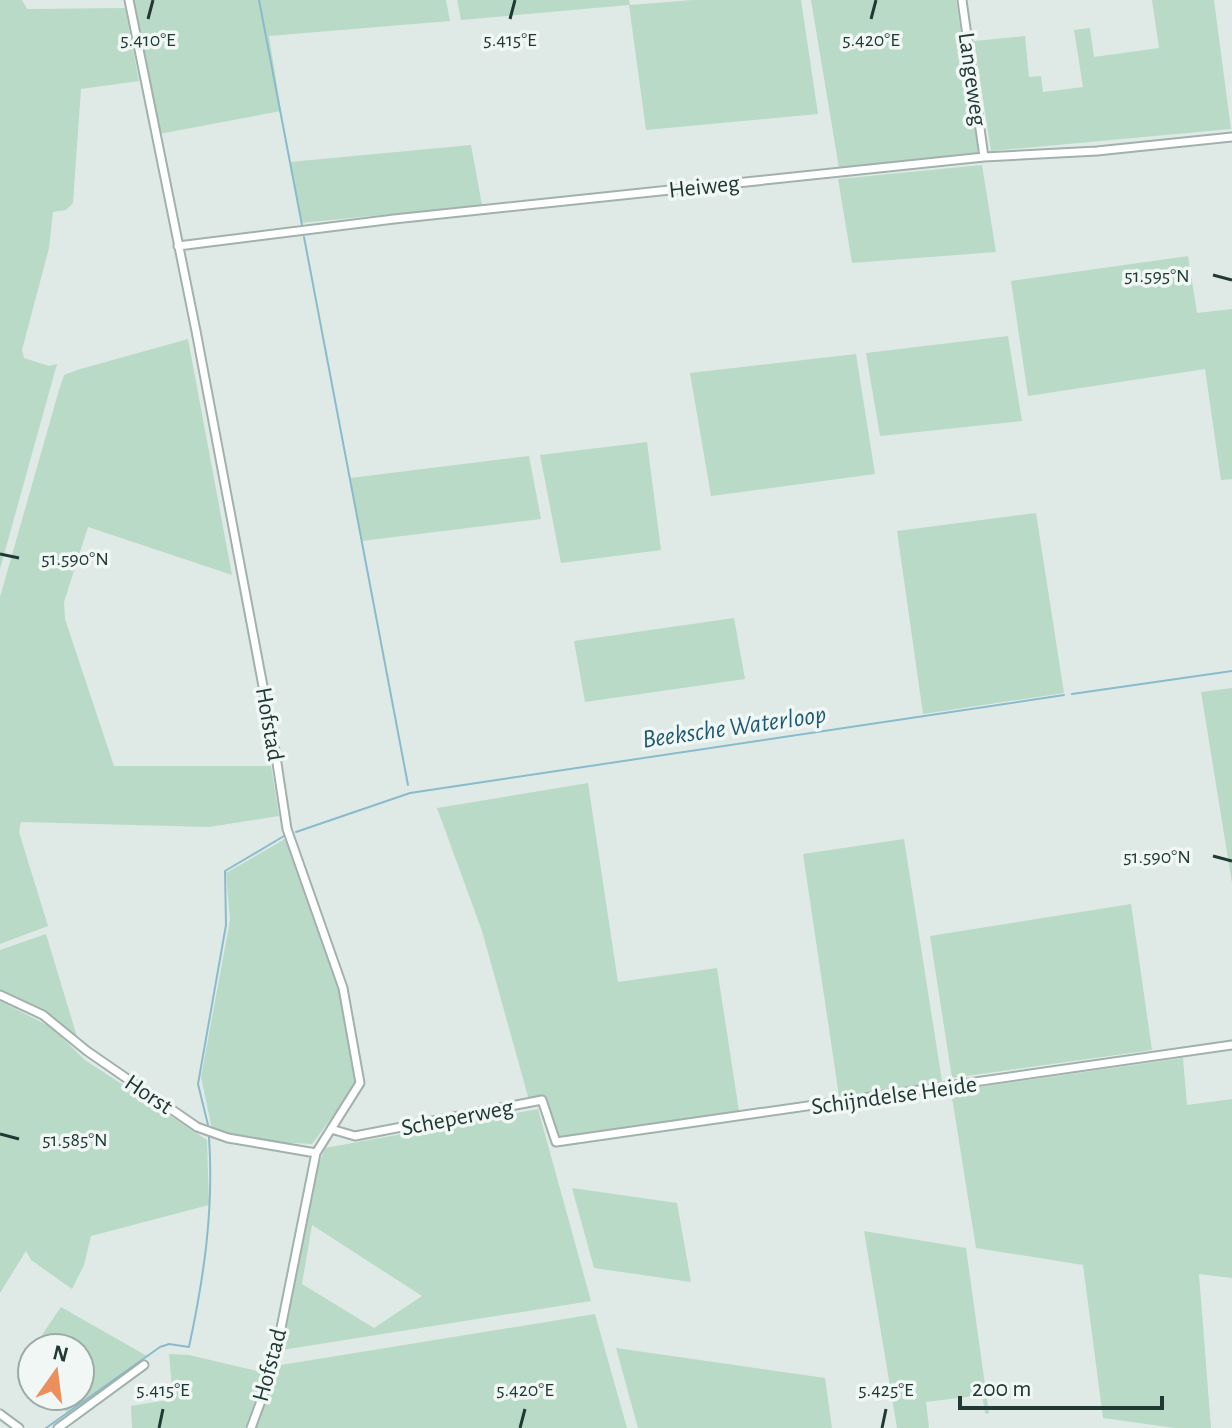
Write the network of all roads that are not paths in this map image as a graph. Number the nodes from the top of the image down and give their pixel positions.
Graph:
1 (129, 0) edge
2 (962, 0) edge
3 (1232, 137) edge
4 (984, 157) junction
5 (178, 246) junction
6 (0, 995) edge
7 (1232, 1045) edge
8 (331, 1129) junction
9 (556, 1142) joint
10 (316, 1153) junction
11 (144, 1365) dead end
12 (0, 1414) edge
13 (19, 1428) edge
14 (58, 1428) edge
15 (251, 1428) edge

1 - 5 street, Hofstad
2 - 4 street, Langeweg
3 - 4 street, Heiweg
4 - 5 street, Heiweg
5 - 8 street, Hofstad
6 - 10 street, Horst
7 - 9 street, Schijndelse Heide
8 - 9 street, Scheperweg
8 - 10 street, Hofstad
10 - 15 street, Hofstad
11 - 14 street
12 - 13 street

